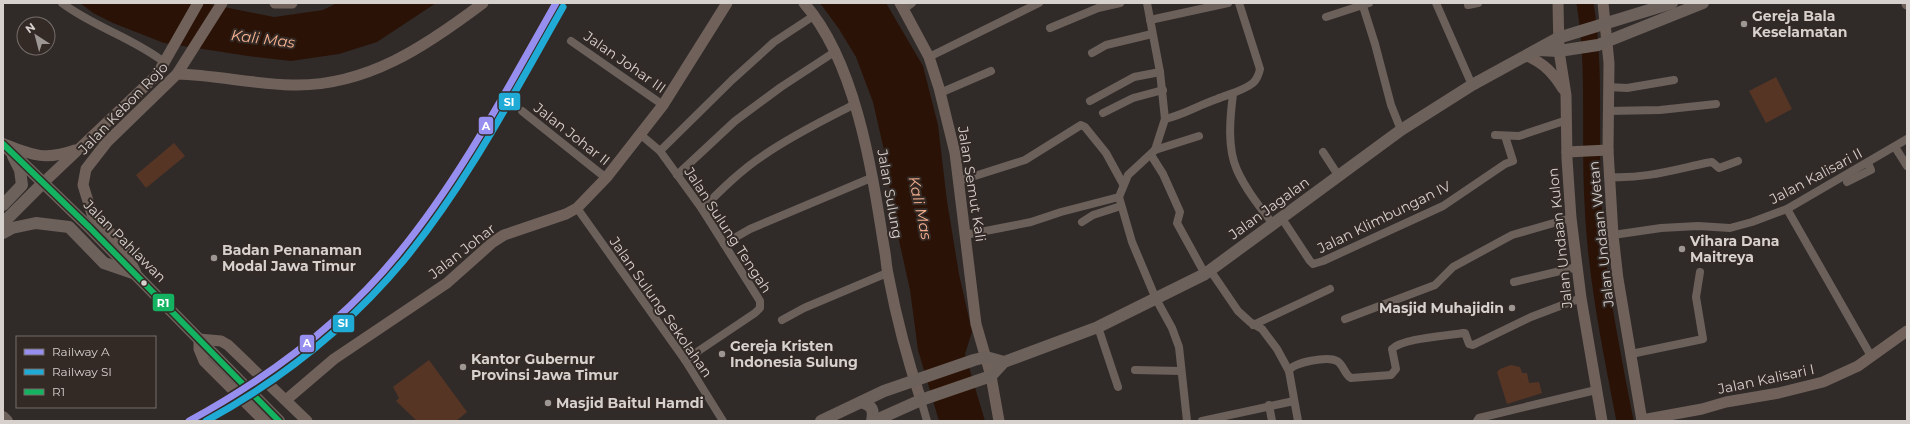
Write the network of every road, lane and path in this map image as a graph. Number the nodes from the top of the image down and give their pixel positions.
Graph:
1 (62, 3) edge
2 (198, 3) edge
3 (222, 3) edge
4 (275, 3) edge
5 (292, 3) edge
6 (483, 3) edge
7 (727, 3) edge
8 (804, 3) edge
9 (1039, 3) edge
10 (1120, 3) edge
11 (1147, 3) edge
12 (1228, 3) edge
13 (1239, 3) edge
14 (1436, 3) edge
15 (1478, 3) edge
16 (1558, 3) edge
17 (1603, 3) edge
18 (1672, 3) edge
19 (1703, 3) edge
20 (1364, 4) edge
21 (905, 5) edge
22 (1468, 5) dead end
23 (814, 15) junction
24 (1326, 17) dead end
25 (1150, 20) junction
26 (1600, 26) junction
27 (1050, 28) dead end
28 (1152, 34) junction
29 (1558, 38) junction
30 (571, 41) dead end
31 (1602, 44) junction
32 (836, 51) junction
33 (1559, 51) junction
34 (1092, 53) dead end
35 (1533, 53) junction
36 (929, 57) junction
37 (166, 59) junction
38 (991, 70) dead end
39 (1160, 72) junction
40 (177, 74) junction
41 (1674, 80) dead end
42 (1472, 85) junction
43 (1608, 87) junction
44 (1163, 90) junction
45 (940, 93) junction
46 (1233, 94) junction
47 (1566, 95) junction
48 (1090, 101) dead end
49 (854, 104) junction
50 (1716, 104) dead end
51 (663, 105) junction
52 (522, 111) dead end
53 (1607, 111) junction
54 (1103, 114) dead end
55 (1165, 119) junction
56 (1567, 120) junction
57 (1401, 130) junction
58 (641, 135) junction
59 (1495, 135) dead end
60 (1199, 136) dead end
61 (1504, 136) junction
62 (1907, 139) edge
63 (5, 146) edge
64 (1895, 147) junction
65 (80, 148) junction
66 (1603, 150) junction
67 (660, 151) junction
68 (1570, 151) junction
69 (1153, 152) junction
70 (1322, 152) dead end
71 (1738, 161) dead end
72 (1868, 163) junction
73 (1907, 166) edge
74 (677, 175) junction
75 (1338, 175) junction
76 (1610, 177) junction
77 (606, 178) junction
78 (872, 178) junction
79 (44, 182) junction
80 (959, 182) junction
81 (1847, 182) dead end
82 (1123, 184) junction
83 (1119, 197) junction
84 (3, 204) edge
85 (1121, 206) junction
86 (577, 208) junction
87 (702, 209) junction
88 (1786, 209) junction
89 (1571, 218) junction
90 (1277, 221) junction
91 (1082, 222) dead end
92 (3, 223) edge
93 (3, 233) edge
94 (965, 235) junction
95 (1613, 235) junction
96 (724, 244) junction
97 (1577, 267) junction
98 (1207, 272) junction
99 (1700, 272) dead end
100 (887, 273) junction
101 (137, 275) junction
102 (1514, 282) dead end
103 (1330, 289) dead end
104 (1581, 298) junction
105 (1156, 299) junction
106 (1345, 319) dead end
107 (782, 320) dead end
108 (1253, 325) junction
109 (1098, 327) junction
110 (1907, 331) edge
111 (199, 339) junction
112 (1631, 354) junction
113 (1871, 356) junction
114 (980, 358) junction
115 (685, 360) junction
116 (1004, 362) junction
117 (1135, 370) dead end
118 (1181, 371) junction
119 (1289, 371) junction
120 (992, 376) junction
121 (919, 379) junction
122 (1118, 387) dead end
123 (1596, 390) junction
124 (925, 398) junction
125 (286, 400) junction
126 (1294, 401) junction
127 (861, 402) junction
128 (1269, 406) junction
129 (3, 417) edge
130 (7, 421) edge
131 (264, 421) edge
132 (279, 421) edge
133 (307, 421) edge
134 (723, 421) edge
135 (821, 421) edge
136 (873, 421) edge
137 (927, 421) edge
138 (999, 421) edge
139 (1187, 421) edge
140 (1202, 421) edge
141 (1272, 421) edge
142 (1298, 421) edge
143 (1477, 421) edge
144 (1602, 421) edge
145 (1642, 421) edge

1 - 37 street
2 - 37 street, Jalan Kebon Rojo
3 - 40 street, Jalan Kebon Rojo
4 - 5 street
6 - 40 street
7 - 51 street, Jalan Johar
8 - 23 street, Jalan Sulung
9 - 36 street
10 - 27 street
11 - 25 street
12 - 25 street
13 - 46 street
14 - 42 street
15 - 22 street
16 - 29 street, Jalan Undaan Kulon
17 - 26 street, Jalan Undaan Wetan
18 - 26 main road, Jalan Jagalan
19 - 31 main road
20 - 24 street
20 - 57 street
21 - 36 street, Jalan Semut Kali
23 - 32 street, Jalan Sulung
23 - 67 street
25 - 28 street
26 - 29 main road, Jalan Jagalan
26 - 31 street, Jalan Undaan Wetan
28 - 34 street
28 - 39 street
29 - 33 street, Jalan Undaan Kulon
29 - 35 main road, Jalan Jagalan
30 - 51 street, Jalan Johar III
31 - 33 main road
31 - 43 street, Jalan Undaan Wetan
32 - 49 street, Jalan Sulung
32 - 74 street
33 - 35 main road
33 - 47 street, Jalan Undaan Kulon
35 - 42 main road, Jalan Jagalan
35 - 47 street
36 - 45 street, Jalan Semut Kali
37 - 65 street, Jalan Kebon Rojo
38 - 45 street
39 - 44 street
39 - 48 street
40 - 101 street, Jalan Kebon Rojo
41 - 43 street
42 - 57 main road, Jalan Jagalan
43 - 53 street, Jalan Undaan Wetan
44 - 54 street
44 - 55 street
45 - 80 street, Jalan Semut Kali
46 - 55 street
46 - 90 street, Jalan Klimbungan IV
47 - 56 street, Jalan Undaan Kulon
49 - 78 street, Jalan Sulung
49 - 87 street
50 - 53 street
51 - 58 street, Jalan Johar
52 - 77 street, Jalan Johar II
53 - 66 street, Jalan Undaan Wetan
55 - 69 street
56 - 61 street
56 - 68 street, Jalan Undaan Kulon
57 - 75 main road, Jalan Jagalan
58 - 67 street, Jalan Sulung Tengah
58 - 77 street, Jalan Johar
59 - 61 street
60 - 69 street
61 - 90 street, Jalan Klimbungan IV
62 - 64 street, Jalan Kalisari II
63 - 65 street
63 - 79 main road, Jalan Pahlawan
63 - 84 main road
64 - 72 street, Jalan Kalisari II
64 - 73 street
65 - 79 street, Jalan Kebon Rojo
66 - 68 street
66 - 76 street, Jalan Undaan Wetan
67 - 74 street, Jalan Sulung Tengah
68 - 89 street, Jalan Undaan Kulon
69 - 82 street
69 - 98 street
70 - 75 street
71 - 76 street
72 - 81 street
72 - 88 street, Jalan Kalisari II
74 - 87 street, Jalan Sulung Tengah
75 - 90 main road, Jalan Jagalan
76 - 95 street, Jalan Undaan Wetan
77 - 86 street, Jalan Johar
78 - 96 street
78 - 100 street, Jalan Sulung
79 - 92 main road, Jalan Kebon Rojo
79 - 101 main road, Jalan Pahlawan
80 - 82 street
80 - 94 street, Jalan Semut Kali
82 - 83 street
83 - 85 street
83 - 94 street
85 - 91 street
85 - 105 street
86 - 115 street, Jalan Sulung Sekolahan
86 - 125 street, Jalan Johar
87 - 96 street, Jalan Sulung Tengah
88 - 95 street, Jalan Kalisari II
88 - 113 street
89 - 97 street, Jalan Undaan Kulon
89 - 106 street
90 - 98 main road, Jalan Jagalan
93 - 101 main road
94 - 114 street, Jalan Semut Kali
95 - 112 street, Jalan Undaan Wetan
96 - 115 street, Jalan Sulung Tengah
97 - 102 street
97 - 104 street, Jalan Undaan Kulon
98 - 105 main road, Jalan Jagalan
98 - 108 street
99 - 112 street
100 - 107 street
100 - 121 street, Jalan Sulung
101 - 111 main road, Jalan Pahlawan
103 - 108 street
104 - 119 street
104 - 123 street, Jalan Undaan Kulon
105 - 109 main road, Jalan Jagalan
105 - 118 street
108 - 119 street
109 - 116 main road, Jalan Jagalan
109 - 122 street
110 - 113 street, Jalan Kalisari I
111 - 125 street
111 - 131 street
111 - 132 main road, Jalan Pahlawan
112 - 145 street, Jalan Undaan Wetan
113 - 145 street, Jalan Kalisari I
114 - 116 main road
114 - 120 street, Jalan Semut Kali
114 - 121 main road
115 - 134 street, Jalan Sulung Sekolahan
116 - 120 main road, Jalan Jagalan
117 - 118 street
118 - 139 street
119 - 126 street
120 - 124 main road
120 - 138 street, Jalan Semut Kali
121 - 124 street, Jalan Sulung
121 - 127 main road
123 - 143 street
123 - 144 street, Jalan Undaan Kulon
124 - 136 main road
124 - 137 street
125 - 133 street
126 - 128 street
126 - 142 street
127 - 135 main road
127 - 136 main road
128 - 140 street
128 - 141 street
129 - 130 main road

